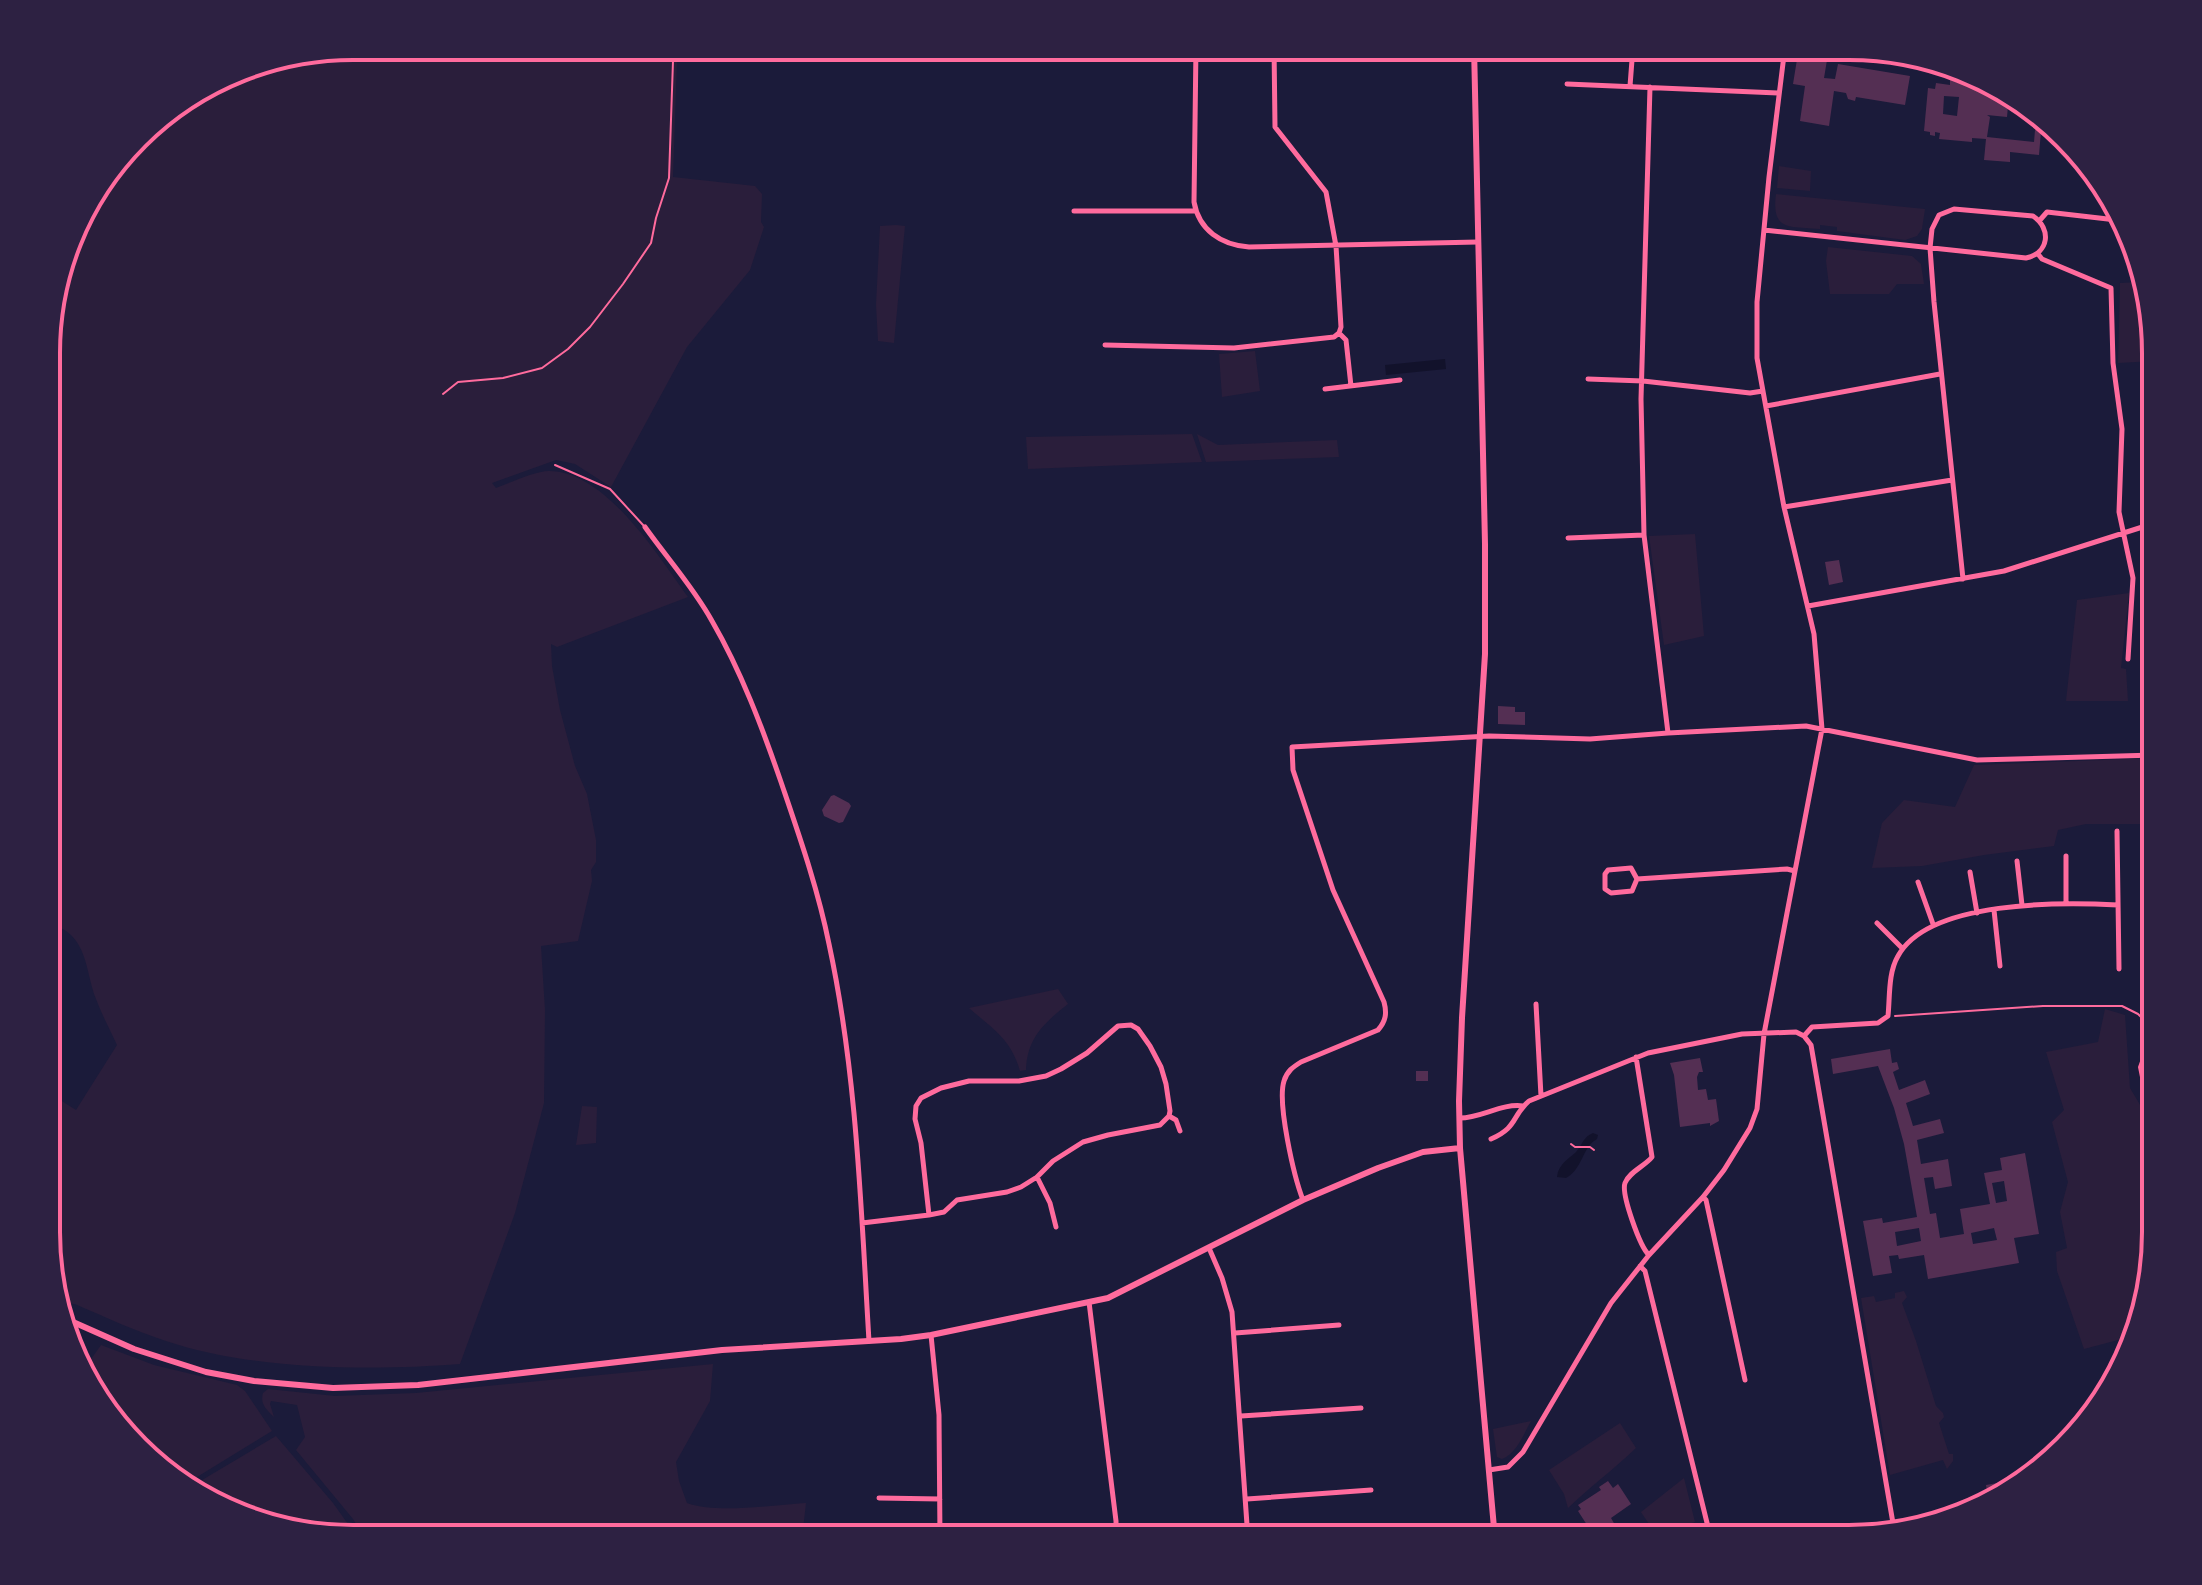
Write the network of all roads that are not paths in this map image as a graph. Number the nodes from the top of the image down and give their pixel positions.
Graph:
1 (1196, 60) edge
2 (1274, 60) edge
3 (1474, 60) edge
4 (1632, 60) edge
5 (1783, 60) edge
6 (1567, 84) dead end
7 (1630, 86) junction
8 (1650, 87) junction
9 (1778, 93) junction
10 (1074, 211) dead end
11 (1195, 211) junction
12 (2110, 219) edge
13 (2040, 220) junction
14 (1764, 230) junction
15 (1478, 242) junction
16 (1336, 246) junction
17 (1930, 248) junction
18 (2038, 254) junction
19 (1339, 333) junction
20 (1105, 345) dead end
21 (1940, 374) junction
22 (1588, 379) dead end
23 (1400, 380) dead end
24 (1643, 381) junction
25 (1351, 386) junction
26 (1325, 389) dead end
27 (1763, 391) junction
28 (1766, 406) junction
29 (555, 465) dead end
30 (1952, 480) junction
31 (1784, 507) junction
32 (645, 527) joint
33 (2142, 528) edge
34 (2124, 534) junction
35 (1644, 535) junction
36 (1568, 538) dead end
37 (1963, 579) junction
38 (1808, 606) junction
39 (2128, 659) dead end
40 (1822, 729) junction
41 (1668, 733) junction
42 (1481, 737) junction
43 (2142, 755) edge
44 (2117, 831) dead end
45 (2066, 856) dead end
46 (2017, 861) dead end
47 (1795, 871) junction
48 (1970, 872) dead end
49 (1637, 879) junction
50 (1918, 882) dead end
51 (2066, 902) junction
52 (2022, 905) junction
53 (2118, 905) junction
54 (1994, 910) junction
55 (1977, 913) junction
56 (1877, 923) dead end
57 (1933, 924) junction
58 (1902, 948) junction
59 (2000, 966) dead end
60 (2119, 969) dead end
61 (1536, 1004) dead end
62 (1764, 1034) junction
63 (1804, 1036) junction
64 (1636, 1057) junction
65 (1541, 1096) junction
66 (1523, 1106) junction
67 (1169, 1116) junction
68 (1460, 1118) junction
69 (1180, 1131) dead end
70 (1491, 1139) dead end
71 (1460, 1148) junction
72 (1037, 1177) junction
73 (1703, 1197) junction
74 (1303, 1200) junction
75 (929, 1215) junction
76 (862, 1223) junction
77 (1056, 1227) dead end
78 (1209, 1248) junction
79 (1649, 1255) junction
80 (1640, 1266) junction
81 (1089, 1302) junction
82 (75, 1323) edge
83 (1339, 1325) dead end
84 (1235, 1333) junction
85 (931, 1335) junction
86 (869, 1341) junction
87 (1745, 1380) dead end
88 (1361, 1408) dead end
89 (1241, 1416) junction
90 (1489, 1470) junction
91 (1371, 1490) dead end
92 (879, 1498) dead end
93 (940, 1499) junction
94 (1247, 1499) junction
95 (1893, 1521) edge
96 (940, 1525) edge
97 (1116, 1525) edge
98 (1248, 1525) edge
99 (1494, 1525) edge
100 (1708, 1525) edge

1 - 11 street
2 - 16 street
3 - 15 street
4 - 7 street
5 - 9 street
6 - 7 street
7 - 8 street
8 - 9 street
8 - 24 street
9 - 14 street
10 - 11 street
11 - 16 street
12 - 13 street
13 - 17 street
13 - 18 street
14 - 17 street
14 - 27 street
15 - 16 street
15 - 42 street
16 - 19 street
17 - 18 street
17 - 21 street
18 - 34 street
19 - 20 street
19 - 25 street
21 - 28 street
21 - 30 street
22 - 24 street
23 - 25 street
24 - 27 street
24 - 35 street
25 - 26 street
27 - 28 street
28 - 31 street
29 - 32 lane
30 - 31 street
30 - 37 street
31 - 38 street
32 - 76 street
33 - 34 street
34 - 37 street
34 - 39 street
35 - 36 street
35 - 41 street
37 - 38 street
38 - 40 street
40 - 41 street
40 - 43 street
40 - 47 street
41 - 42 street
42 - 68 street
42 - 74 street
44 - 53 street
45 - 51 street
46 - 52 street
47 - 49 street
47 - 62 street
48 - 55 street
49 - 49 street
50 - 57 street
51 - 52 street
51 - 53 street
52 - 54 street
53 - 60 street
54 - 55 street
54 - 59 street
55 - 57 street
56 - 58 street
57 - 58 street
58 - 63 street
61 - 65 street
62 - 63 street
62 - 64 street
62 - 73 street
63 - 95 street
64 - 65 street
64 - 79 street
65 - 66 street
66 - 68 street
66 - 70 street
67 - 69 street
67 - 72 street
67 - 75 street
68 - 71 street
71 - 74 street
71 - 90 street
72 - 75 street
72 - 77 street
73 - 79 street
73 - 87 street
74 - 78 street
75 - 76 street
76 - 86 street
78 - 81 street
78 - 84 street
79 - 80 street
80 - 90 street
80 - 100 street
81 - 85 street
81 - 97 street
82 - 86 street
83 - 84 street
84 - 89 street
85 - 86 street
85 - 93 street
88 - 89 street
89 - 94 street
90 - 99 street
91 - 94 street
92 - 93 street
93 - 96 street
94 - 98 street

